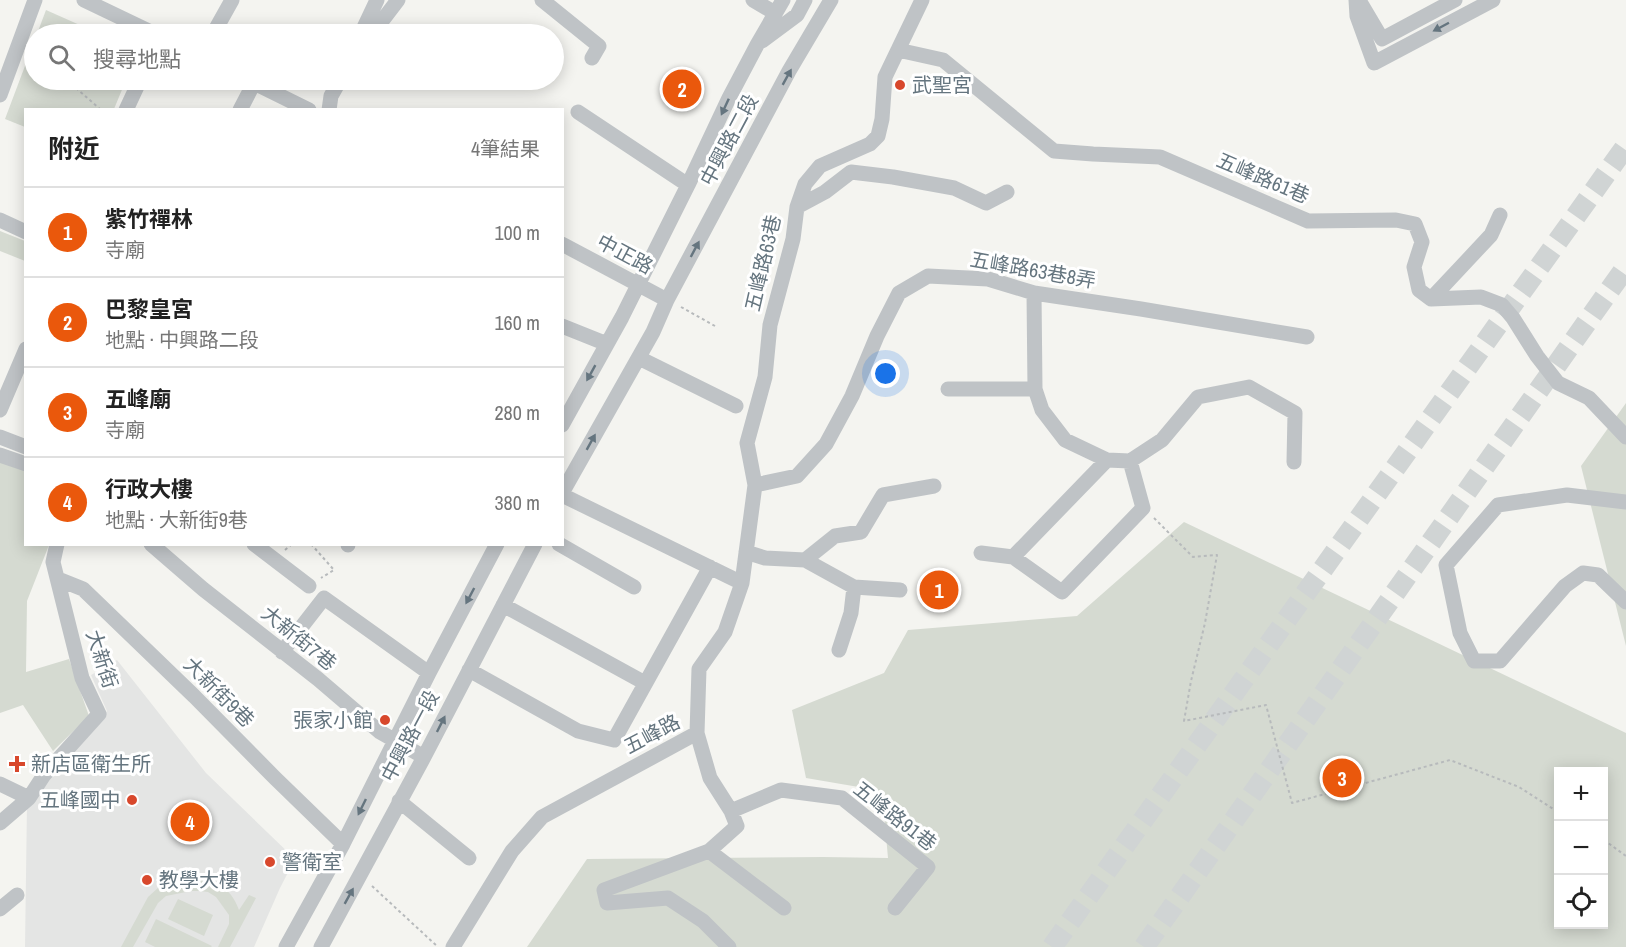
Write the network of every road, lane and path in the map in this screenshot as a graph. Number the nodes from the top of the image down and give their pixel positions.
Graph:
1 (35, 0) edge
2 (84, 0) edge
3 (232, 0) edge
4 (377, 0) edge
5 (398, 0) edge
6 (542, 0) edge
7 (753, 0) edge
8 (805, 0) edge
9 (831, 0) edge
10 (922, 0) edge
11 (1357, 0) edge
12 (1455, 0) edge
13 (1493, 0) edge
14 (779, 7) edge
15 (26, 24) edge
16 (134, 24) edge
17 (219, 24) edge
18 (366, 24) edge
19 (380, 24) edge
20 (24, 30) edge
21 (757, 45) junction
22 (898, 50) junction
23 (592, 58) dead end
24 (79, 90) edge
25 (135, 90) edge
26 (248, 90) edge
27 (269, 90) edge
28 (334, 90) edge
29 (0, 95) edge
30 (100, 108) edge
31 (127, 108) edge
32 (241, 108) edge
33 (305, 108) edge
34 (328, 108) edge
35 (578, 112) dead end
36 (688, 185) junction
37 (1007, 192) dead end
38 (796, 207) junction
39 (1500, 215) dead end
40 (0, 220) edge
41 (24, 231) edge
42 (564, 245) edge
43 (638, 285) junction
44 (1034, 293) junction
45 (667, 300) junction
46 (1431, 300) junction
47 (715, 326) dead end
48 (564, 327) edge
49 (1307, 337) dead end
50 (607, 344) junction
51 (24, 355) edge
52 (639, 358) junction
53 (948, 389) dead end
54 (1035, 389) junction
55 (736, 406) dead end
56 (0, 411) edge
57 (564, 420) edge
58 (0, 437) edge
59 (1626, 437) edge
60 (24, 446) edge
61 (0, 455) edge
62 (1107, 460) junction
63 (1130, 461) junction
64 (1294, 462) dead end
65 (24, 463) edge
66 (755, 485) junction
67 (934, 486) dead end
68 (564, 490) edge
69 (564, 495) edge
70 (1626, 502) edge
71 (1143, 508) junction
72 (57, 546) edge
73 (154, 546) edge
74 (257, 546) edge
75 (313, 546) edge
76 (496, 546) edge
77 (534, 546) edge
78 (562, 546) edge
79 (746, 552) junction
80 (981, 553) dead end
81 (1013, 557) junction
82 (805, 560) junction
83 (710, 567) junction
84 (58, 579) junction
85 (742, 583) junction
86 (309, 586) joint
87 (634, 587) dead end
88 (854, 587) junction
89 (900, 590) dead end
90 (1626, 602) edge
91 (503, 605) junction
92 (839, 651) dead end
93 (282, 652) junction
94 (469, 670) junction
95 (429, 673) junction
96 (645, 683) junction
97 (698, 733) junction
98 (394, 741) junction
99 (424, 758) junction
100 (0, 784) edge
101 (29, 798) junction
102 (399, 801) junction
103 (1554, 809) edge
104 (731, 811) junction
105 (0, 823) edge
106 (1608, 843) edge
107 (343, 844) junction
108 (709, 851) junction
109 (1626, 856) edge
110 (469, 858) dead end
111 (17, 894) dead end
112 (384, 896) dead end
113 (784, 908) dead end
114 (895, 908) dead end
115 (0, 909) edge
116 (286, 947) edge
117 (321, 947) edge
118 (438, 947) edge
119 (453, 947) edge
120 (729, 947) edge

1 - 15 street
2 - 16 street
3 - 17 street
4 - 18 street
5 - 19 street
6 - 23 street
7 - 14 street
8 - 21 street
45 -> 9 street, 中興路二段
10 - 22 street, 五峰路63巷
11 - 12 street
13 -> 11 street
14 - 21 street, 中興路二段
20 - 29 street
21 -> 36 street, 中興路二段
22 - 38 street, 五峰路63巷
22 - 46 street, 五峰路61巷
24 - 30 path
25 - 31 street
26 - 32 street
27 - 33 street
28 - 34 street
35 - 36 street
36 - 43 street, 中興路二段
37 - 38 street
38 - 66 street, 五峰路63巷
39 - 46 street
40 - 41 street
42 - 43 street, 中正路
43 - 45 street, 中正路
43 - 50 street
44 - 49 street, 五峰路63巷8弄
44 - 54 street
44 - 66 street, 五峰路63巷8弄
45 - 47 path
45 - 52 street
46 - 59 street
48 - 50 street
50 -> 57 street
51 - 56 street
52 - 55 street
68 -> 52 street
53 - 54 street
54 - 62 street
58 - 60 street
61 - 65 street
62 - 63 street
62 - 81 street
63 - 64 street
63 - 71 street
66 - 79 street, 五峰路63巷
67 - 82 street
69 - 83 street
70 - 90 street
71 - 81 street
71 - 103 path
72 - 84 street, 大新街
73 - 93 street, 大新街7巷
74 - 86 street
75 - 86 path
76 -> 95 street, 中興路一段
77 - 91 street, 中興路一段
78 - 87 street
79 - 82 street
79 - 85 street, 五峰路63巷
80 - 81 street
82 - 88 street
83 - 85 street
83 - 96 street
84 - 101 street, 大新街
84 - 107 street, 大新街9巷
85 - 97 street, 五峰路
88 - 89 street
88 - 92 street
91 - 94 street, 中興路一段
91 - 96 street
93 - 95 street
93 - 98 street, 大新街7巷
94 - 96 street
99 -> 94 street, 中興路一段
95 - 98 street, 中興路一段
97 - 104 street
97 - 119 street, 五峰路
98 - 99 street, 大新街7巷
98 -> 107 street, 中興路一段
99 - 102 street, 中興路一段
100 - 101 street
101 - 105 street
102 - 110 street
117 -> 102 street, 中興路一段
104 - 108 street
104 - 114 street, 五峰路91巷
106 - 109 path
107 - 116 street, 中興路一段
108 - 113 street
108 - 120 street
111 - 115 street
112 - 118 path

